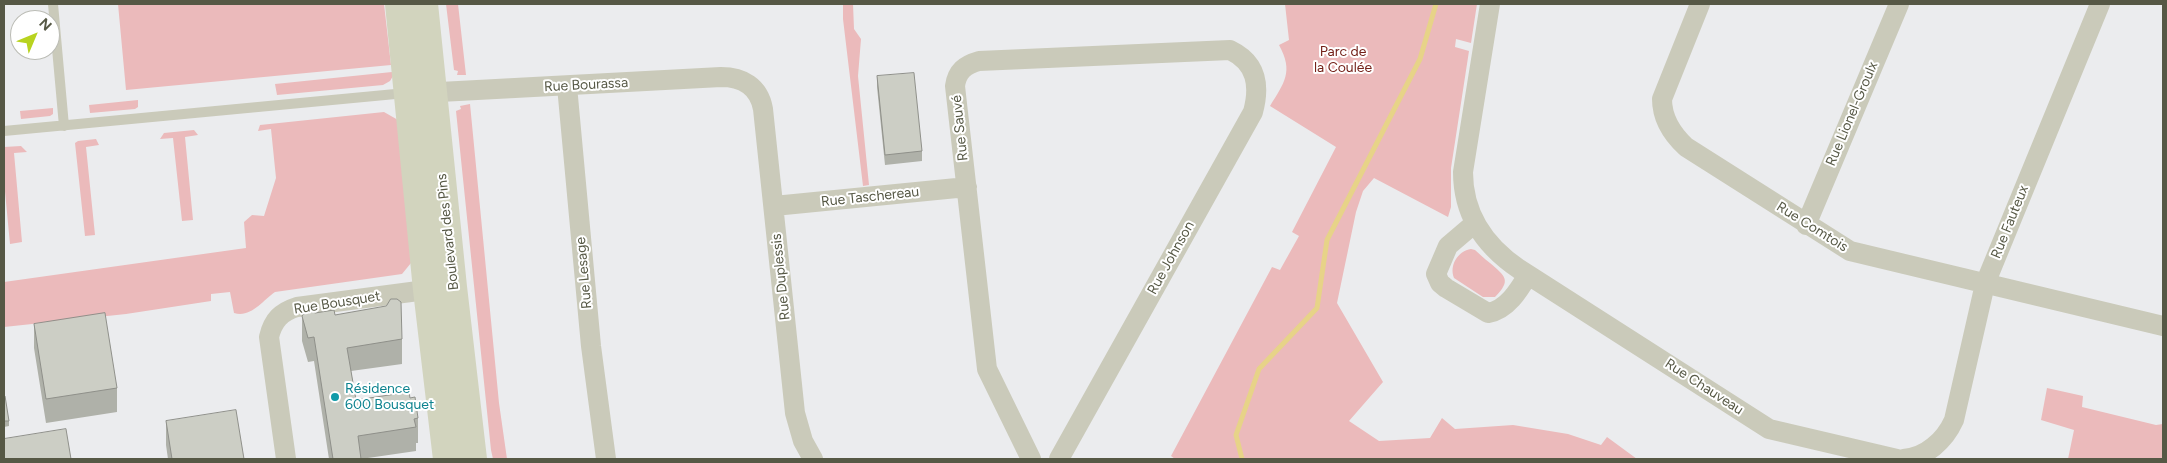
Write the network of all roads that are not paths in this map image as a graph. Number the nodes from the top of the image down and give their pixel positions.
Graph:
1 (53, 4) edge
2 (398, 4) edge
3 (424, 4) edge
4 (1490, 4) edge
5 (1700, 4) edge
6 (1899, 4) edge
7 (2100, 4) edge
8 (1240, 55) joint
9 (567, 86) junction
10 (421, 93) junction
11 (758, 93) joint
12 (64, 126) junction
13 (4, 132) edge
14 (967, 187) junction
15 (774, 206) junction
16 (1475, 223) junction
17 (1806, 225) junction
18 (1528, 275) junction
19 (1985, 284) junction
20 (440, 288) junction
21 (2163, 326) edge
22 (1932, 451) edge
23 (286, 459) edge
24 (447, 459) edge
25 (473, 459) edge
26 (606, 459) edge
27 (813, 459) edge
28 (1031, 459) edge
29 (1059, 459) edge
30 (1897, 459) edge
31 (1903, 459) edge

1 - 12 lane
2 - 10 street, Boulevard des Pins
3 - 10 street, Boulevard des Pins
4 - 16 street, Rue Chauveau
5 - 17 street, Rue Comtois
6 - 17 street, Rue Lionel-Groulx
7 - 19 street, Rue Fauteux
8 - 14 street, Rue Sauvé
8 - 29 street, Rue Johnson
9 - 10 street, Rue Bourassa
9 - 11 street, Rue Bourassa
9 - 26 street, Rue Lesage
10 - 12 lane
10 - 20 street, Boulevard des Pins
11 - 15 street, Rue Duplessis
12 - 13 lane
14 - 15 street, Rue Taschereau
14 - 28 street, Rue Sauvé
15 - 27 street, Rue Duplessis
16 - 18 street, Rue Chauveau
16 - 18 street
17 - 19 street, Rue Comtois
18 - 30 street, Rue Chauveau
19 - 21 street, Rue Comtois
19 - 22 street, Rue Fauteux
20 - 23 street, Rue Bousquet
20 - 24 street, Boulevard des Pins
20 - 25 street, Boulevard des Pins
22 - 31 street

